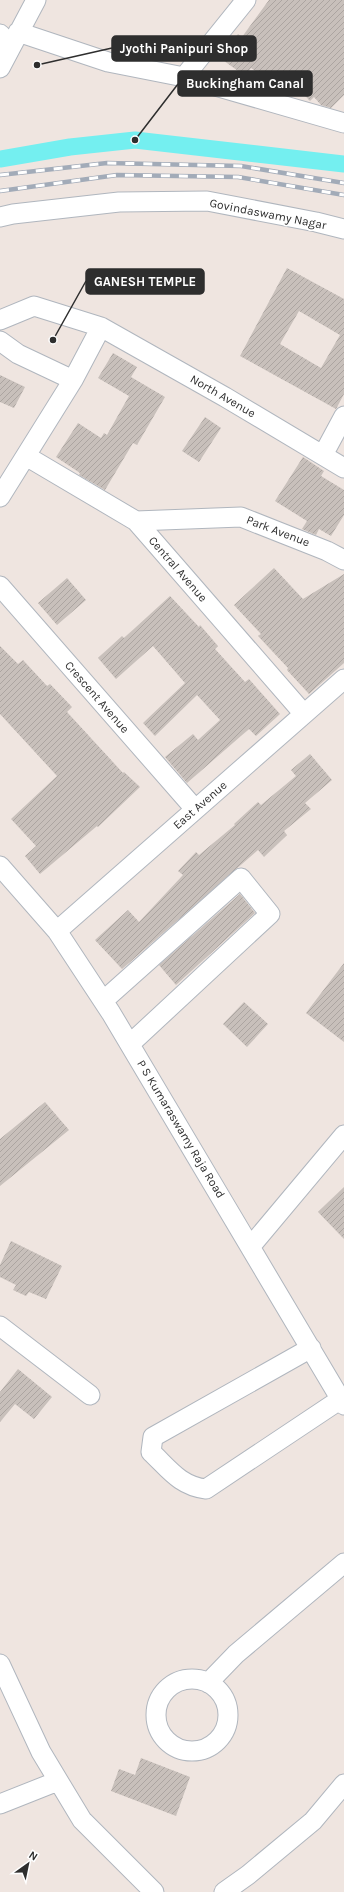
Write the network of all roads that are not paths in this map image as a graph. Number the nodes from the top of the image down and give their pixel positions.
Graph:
1 (36, 0) edge
2 (246, 0) edge
3 (10, 37) edge
4 (0, 68) edge
5 (184, 76) junction
6 (344, 123) edge
7 (0, 217) edge
8 (344, 229) edge
9 (0, 320) edge
10 (101, 327) junction
11 (0, 342) edge
12 (73, 380) junction
13 (344, 416) edge
14 (26, 456) junction
15 (323, 456) junction
16 (344, 468) edge
17 (0, 497) edge
18 (136, 521) junction
19 (344, 560) edge
20 (0, 586) edge
21 (344, 679) edge
22 (304, 714) junction
23 (195, 809) junction
24 (0, 866) edge
25 (57, 931) junction
26 (103, 1001) junction
27 (130, 1044) junction
28 (344, 1135) edge
29 (251, 1246) junction
30 (0, 1326) edge
31 (311, 1348) junction
32 (90, 1395) dead end
33 (342, 1402) edge
34 (344, 1563) edge
35 (0, 1664) edge
36 (208, 1683) dead end
37 (58, 1781) junction
38 (344, 1784) edge
39 (0, 1804) edge
40 (154, 1892) edge
41 (224, 1892) edge

1 - 3 street
2 - 5 street
3 - 4 street
3 - 5 street
5 - 6 street
7 - 8 street, Govindaswamy Nagar
9 - 10 street, North Avenue
10 - 12 street
10 - 15 street, North Avenue
11 - 12 street
12 - 14 street
13 - 15 street
14 - 17 street
14 - 18 street, Central Avenue
15 - 16 street, North Avenue
18 - 19 street, Park Avenue
18 - 22 street, Central Avenue
20 - 23 street, Crescent Avenue
21 - 22 street, East Avenue
22 - 23 street, East Avenue
23 - 25 street, East Avenue
24 - 25 street, P S Kumaraswamy Raja Road
25 - 26 street, P S Kumaraswamy Raja Road
26 - 27 street, P S Kumaraswamy Raja Road
26 - 27 street
27 - 29 street, P S Kumaraswamy Raja Road
28 - 29 street
29 - 31 street, P S Kumaraswamy Raja Road
30 - 32 street
31 - 33 street, P S Kumaraswamy Raja Road
31 - 33 street
34 - 36 street
35 - 37 street
37 - 39 street
37 - 40 street
38 - 41 street

